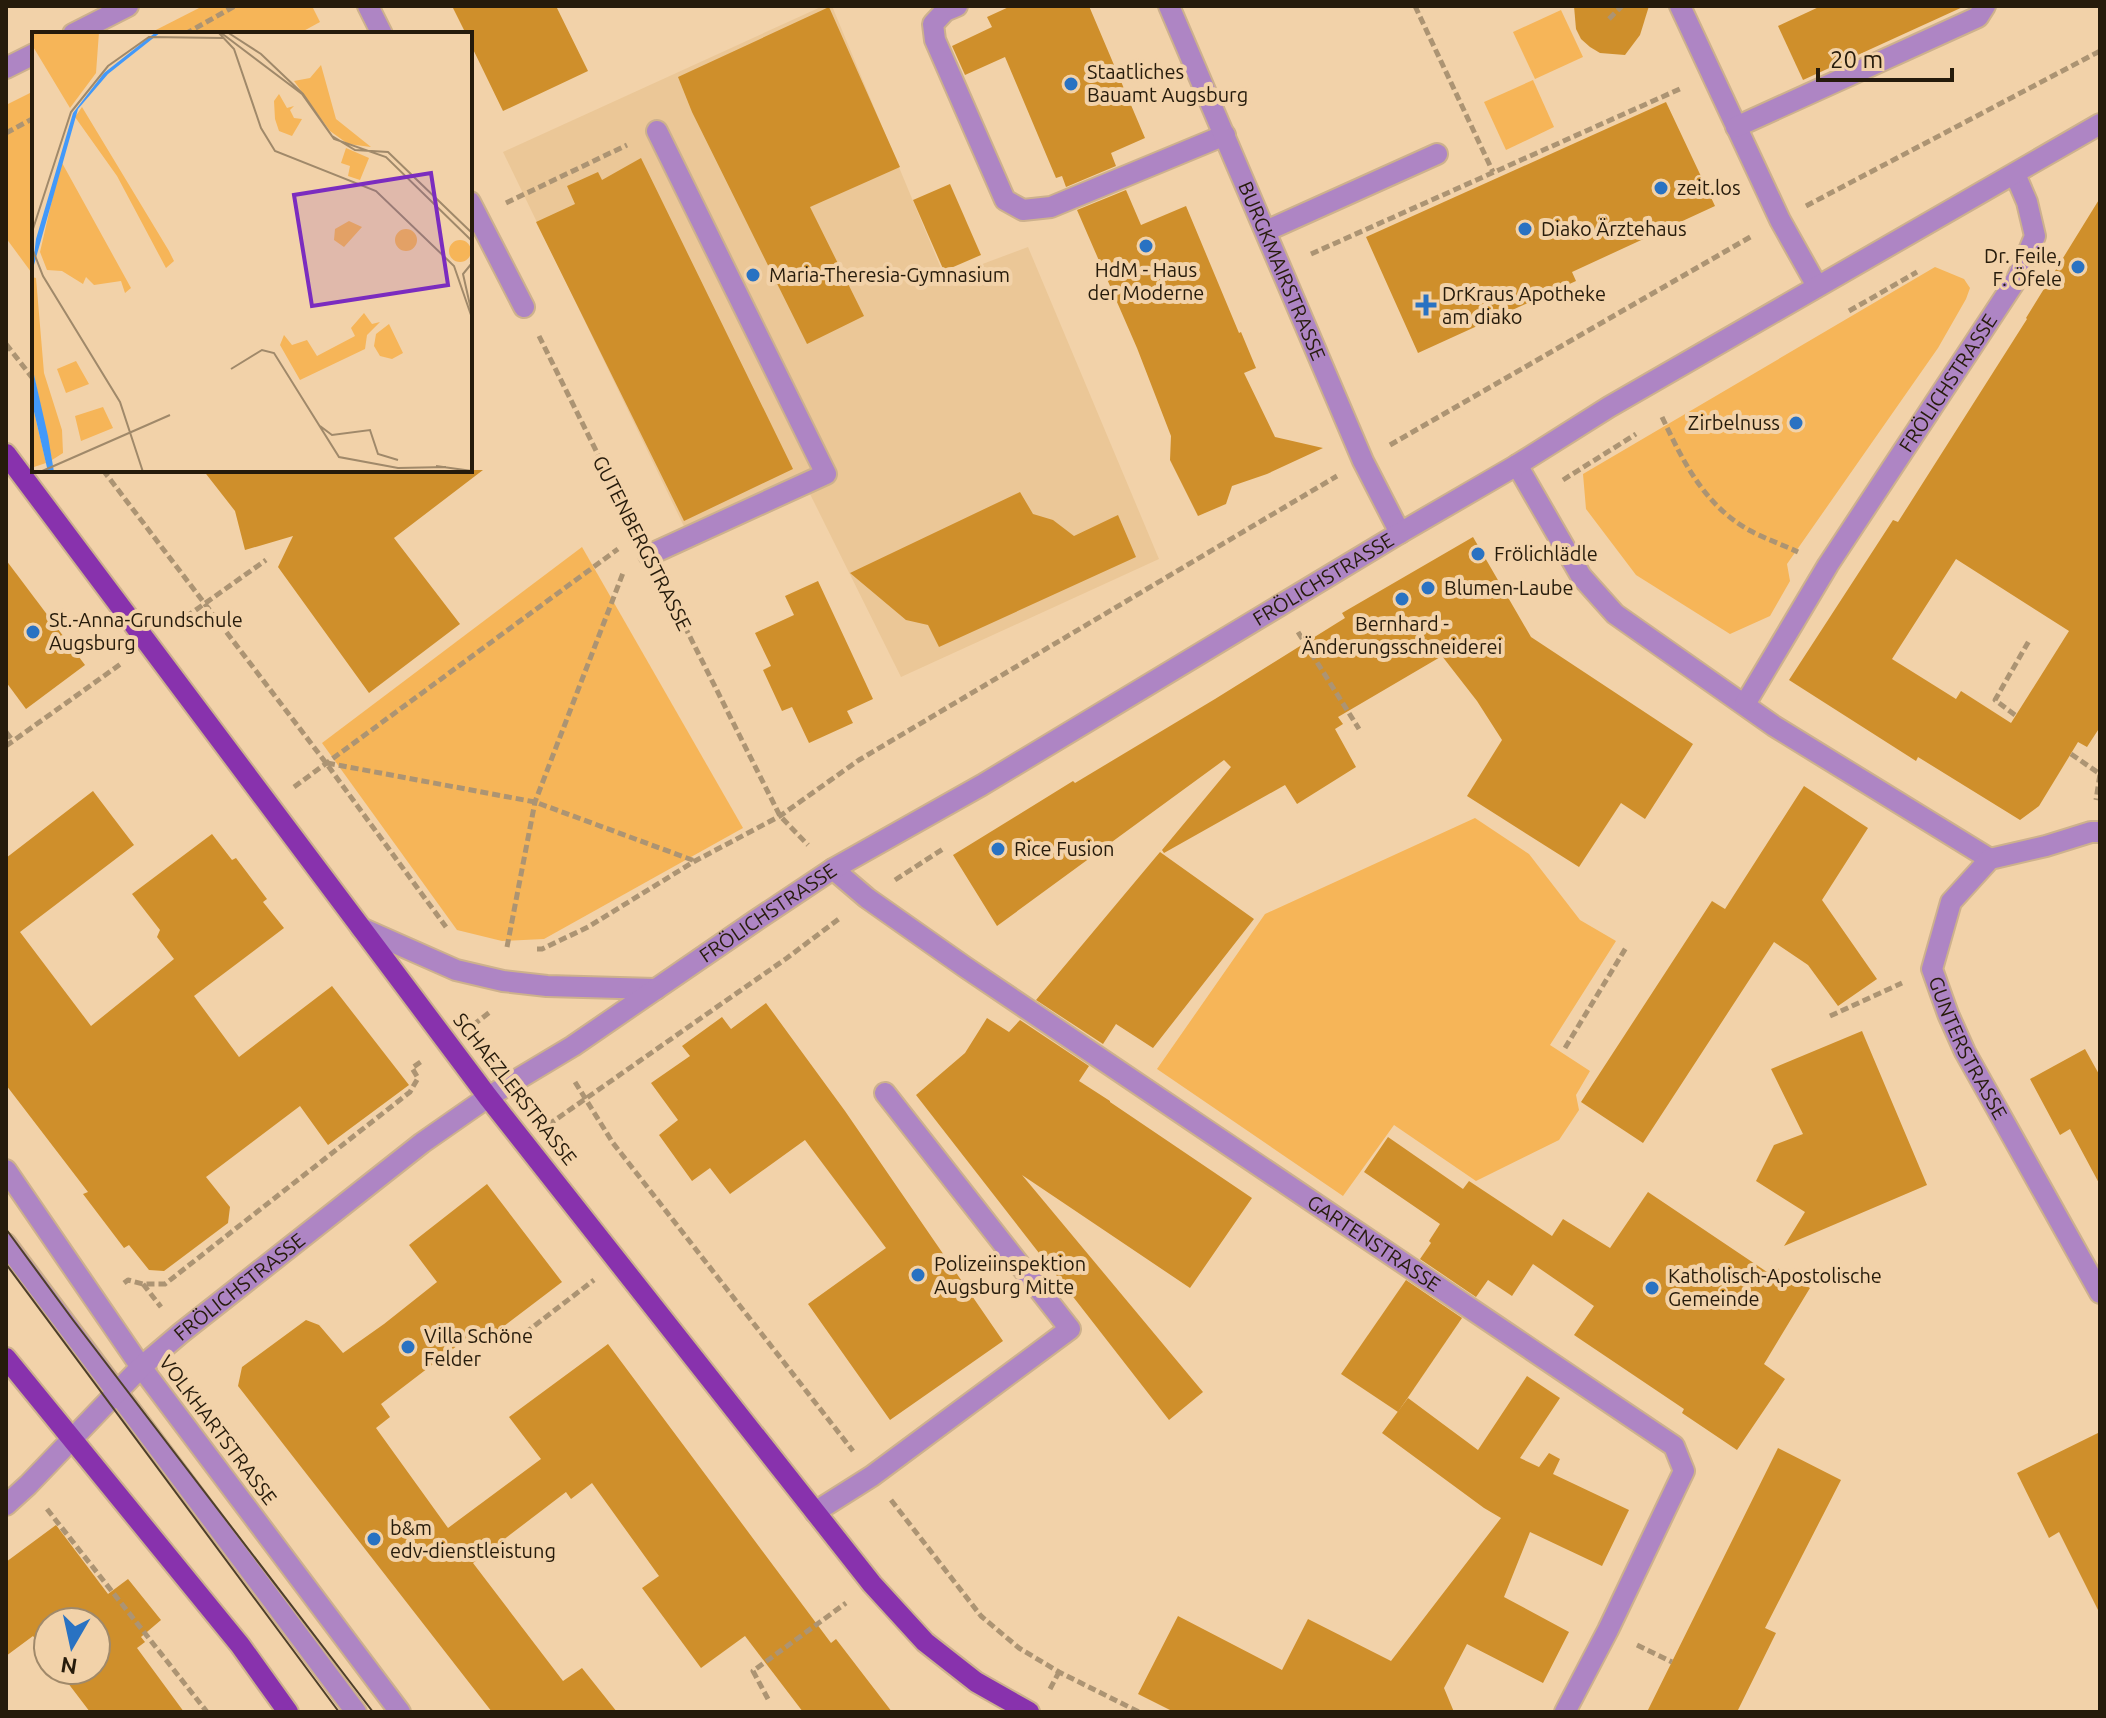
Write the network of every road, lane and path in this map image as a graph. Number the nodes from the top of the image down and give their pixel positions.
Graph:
1 (128, 6) edge
2 (235, 6) edge
3 (368, 6) edge
4 (957, 6) edge
5 (1169, 6) edge
6 (1415, 6) edge
7 (1622, 6) edge
8 (1680, 6) edge
9 (1985, 6) edge
10 (1609, 19) dead end
11 (77, 32) edge
12 (189, 32) edge
13 (381, 32) edge
14 (2100, 51) edge
15 (32, 55) edge
16 (6, 68) edge
17 (1712, 74) junction
18 (32, 119) edge
19 (2100, 124) edge
20 (1736, 127) junction
21 (657, 131) joint
22 (6, 133) edge
23 (1225, 135) junction
24 (1437, 154) dead end
25 (1493, 172) junction
26 (2015, 174) junction
27 (474, 209) edge
28 (1780, 220) junction
29 (1266, 231) junction
30 (1281, 267) junction
31 (1903, 280) dead end
32 (1817, 286) junction
33 (524, 307) joint
34 (1836, 318) dead end
35 (6, 344) edge
36 (32, 377) edge
37 (1675, 410) dead end
38 (1637, 433) dead end
39 (6, 454) edge
40 (1363, 461) junction
41 (1517, 465) junction
42 (105, 472) edge
43 (1536, 497) junction
44 (1400, 533) junction
45 (638, 534) junction
46 (649, 555) junction
47 (266, 560) dead end
48 (626, 564) dead end
49 (1828, 565) junction
50 (205, 602) junction
51 (1281, 604) junction
52 (2030, 639) dead end
53 (148, 645) junction
54 (1745, 704) junction
55 (2015, 715) dead end
56 (1359, 729) dead end
57 (6, 732) edge
58 (13, 741) junction
59 (6, 746) edge
60 (2071, 754) dead end
61 (326, 763) junction
62 (535, 802) junction
63 (269, 805) junction
64 (780, 816) junction
65 (2095, 832) edge
66 (947, 847) dead end
67 (1990, 859) junction
68 (695, 861) junction
69 (833, 869) junction
70 (867, 898) junction
71 (361, 928) junction
72 (451, 933) dead end
73 (1627, 946) dead end
74 (518, 950) dead end
75 (530, 950) dead end
76 (1932, 969) junction
77 (656, 989) junction
78 (1830, 1016) dead end
79 (1565, 1048) dead end
80 (556, 1054) junction
81 (412, 1068) dead end
82 (885, 1093) dead end
83 (488, 1097) junction
84 (586, 1097) junction
85 (525, 1142) junction
86 (6, 1170) edge
87 (6, 1244) edge
88 (618, 1261) junction
89 (143, 1284) dead end
90 (2100, 1293) edge
91 (525, 1333) dead end
92 (6, 1358) edge
93 (141, 1367) junction
94 (116, 1394) junction
95 (73, 1438) junction
96 (872, 1476) junction
97 (28, 1485) junction
98 (6, 1505) edge
99 (815, 1512) junction
100 (872, 1584) junction
101 (768, 1699) dead end
102 (207, 1712) edge
103 (288, 1712) edge
104 (356, 1712) edge
105 (400, 1712) edge
106 (1029, 1712) edge
107 (1139, 1712) edge
108 (1565, 1712) edge

1 - 11 street
2 - 12 path
3 - 13 street
4 - 23 street
5 - 23 street, BURGKMAIRSTRASSE
6 - 25 path
7 - 10 path
8 - 17 street
9 - 20 street
14 - 28 path
15 - 16 street
17 - 20 street
17 - 25 path
18 - 22 path
19 - 26 street, FRÖLICHSTRASSE
20 - 28 street
21 - 27 path
21 - 46 street
23 - 29 street, BURGKMAIRSTRASSE
24 - 29 street
25 - 30 path
26 - 32 street, FRÖLICHSTRASSE
26 - 49 street, FRÖLICHSTRASSE
27 - 33 street
28 - 32 street
28 - 40 path
29 - 30 street, BURGKMAIRSTRASSE
30 - 40 street, BURGKMAIRSTRASSE
31 - 34 path
32 - 41 street, FRÖLICHSTRASSE
33 - 45 path, GUTENBERGSTRASSE
35 - 36 path
37 - 49 path
38 - 43 path
39 - 53 main road, SCHAEZLERSTRASSE
40 - 44 street, BURGKMAIRSTRASSE
40 - 64 path
41 - 43 street
41 - 44 street, FRÖLICHSTRASSE
42 - 50 path
43 - 54 street
44 - 51 street, FRÖLICHSTRASSE
45 - 46 path, GUTENBERGSTRASSE
45 - 61 path
46 - 64 path, GUTENBERGSTRASSE
47 - 50 path
48 - 62 path
49 - 54 street, FRÖLICHSTRASSE
50 - 53 path
50 - 61 path
51 - 56 path
51 - 69 street, FRÖLICHSTRASSE
52 - 55 path
53 - 58 path
53 - 63 main road, SCHAEZLERSTRASSE
54 - 67 street
57 - 58 path
58 - 59 path
60 - 65 path
61 - 62 path
61 - 63 path
61 - 72 path
62 - 68 path
62 - 74 path
63 - 71 main road, SCHAEZLERSTRASSE
64 - 68 path
64 - 69 path, GUTENBERGSTRASSE
65 - 67 street
66 - 70 path
67 - 76 street, GUNTERSTRASSE
68 - 75 path
69 - 70 street, GARTENSTRASSE
69 - 77 street, FRÖLICHSTRASSE
70 - 84 path
70 - 108 street, GARTENSTRASSE
71 - 77 street
71 - 83 main road, SCHAEZLERSTRASSE
73 - 79 path
76 - 78 path
76 - 90 street, GUNTERSTRASSE
77 - 80 street, FRÖLICHSTRASSE
80 - 83 street, FRÖLICHSTRASSE
80 - 84 path
81 - 89 path
82 - 96 street
83 - 85 main road, SCHAEZLERSTRASSE
83 - 93 street, FRÖLICHSTRASSE
84 - 85 path
84 - 96 path
85 - 88 main road, SCHAEZLERSTRASSE
86 - 93 street, VOLKHARTSTRASSE
87 - 94 street
88 - 91 path
88 - 99 main road, SCHAEZLERSTRASSE
92 - 95 main road
93 - 94 street, FRÖLICHSTRASSE
93 - 105 street, VOLKHARTSTRASSE
94 - 95 street, FRÖLICHSTRASSE
94 - 104 street
95 - 97 street, FRÖLICHSTRASSE
95 - 103 main road
96 - 99 street
96 - 107 path
97 - 98 street, FRÖLICHSTRASSE
97 - 102 path
99 - 100 main road, SCHAEZLERSTRASSE
100 - 101 path
100 - 106 main road, SCHAEZLERSTRASSE

